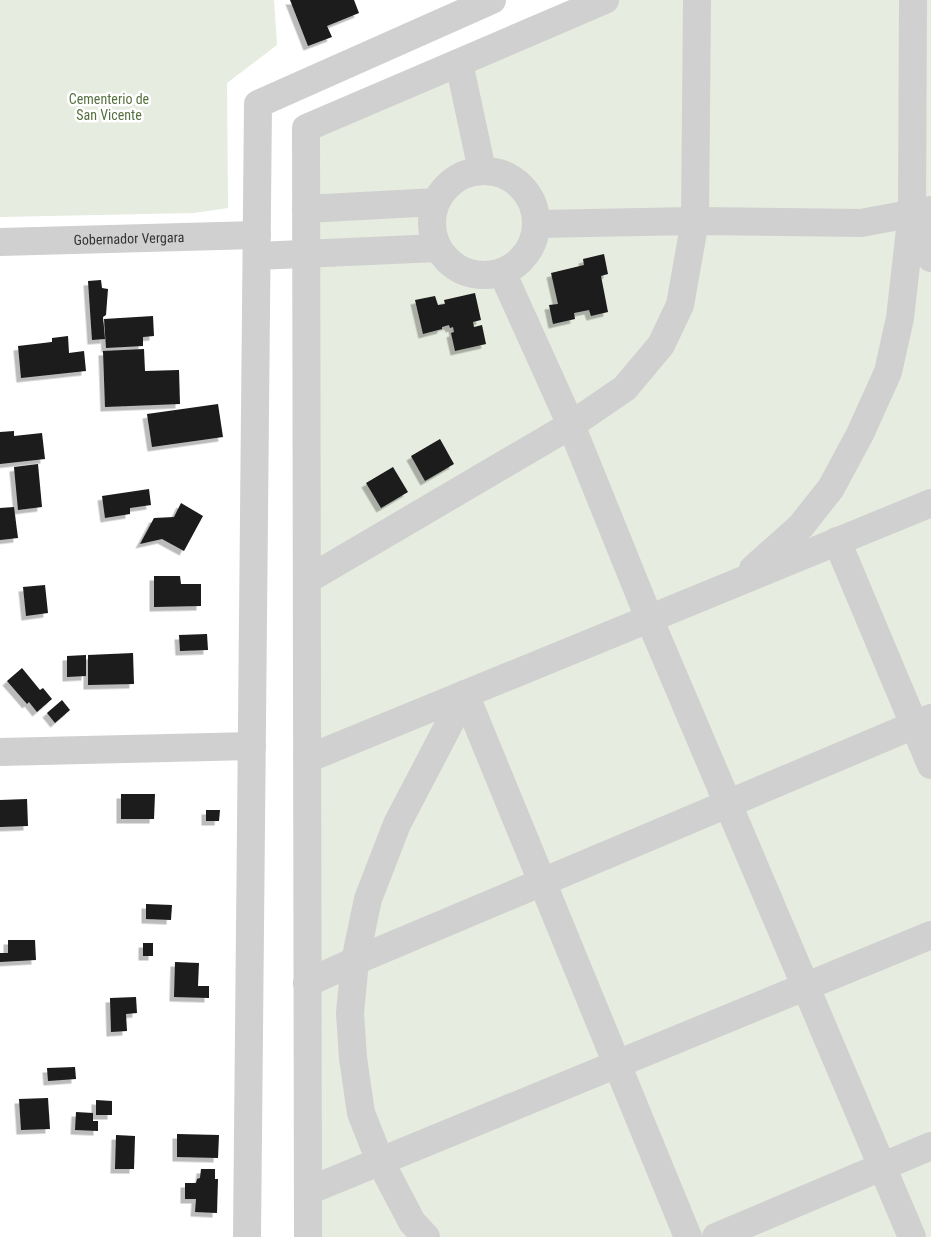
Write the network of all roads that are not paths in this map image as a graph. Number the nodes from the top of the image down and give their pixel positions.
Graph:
1 (492, 0) edge
2 (605, 0) edge
3 (697, 0) edge
4 (913, 0) edge
5 (459, 63) junction
6 (482, 170) junction
7 (436, 202) junction
8 (306, 209) junction
9 (921, 211) edge
10 (695, 221) junction
11 (536, 224) junction
12 (0, 242) edge
13 (257, 245) junction
14 (438, 248) junction
15 (306, 254) junction
16 (931, 258) edge
17 (502, 272) junction
18 (571, 425) junction
19 (931, 503) edge
20 (837, 541) junction
21 (307, 580) junction
22 (738, 582) junction
23 (649, 618) junction
24 (465, 694) junction
25 (923, 721) edge
26 (252, 746) junction
27 (0, 752) edge
28 (307, 759) junction
29 (931, 765) edge
30 (728, 804) junction
31 (542, 882) junction
32 (931, 935) edge
33 (355, 961) junction
34 (307, 984) junction
35 (806, 986) junction
36 (616, 1064) junction
37 (931, 1146) edge
38 (380, 1161) junction
39 (882, 1167) junction
40 (308, 1191) junction
41 (247, 1237) edge
42 (308, 1237) edge
43 (426, 1237) edge
44 (688, 1237) edge
45 (716, 1237) edge
46 (912, 1237) edge

1 - 13 street
2 - 5 street
3 - 10 street
4 - 9 street
5 - 6 street
5 - 8 street
6 - 7 street
6 - 11 street
7 - 8 street
7 - 14 street
8 - 15 street
9 - 10 street
9 - 16 street
9 - 22 street
10 - 11 street
10 - 18 street
11 - 17 street
12 - 13 street, Gobernador Vergara
13 - 15 street, Gobernador Vergara
13 - 26 street
14 - 15 street, Gobernador Vergara
14 - 17 street
15 - 21 street
17 - 18 street
18 - 21 street
18 - 23 street
19 - 20 street
20 - 22 street
20 - 25 street
21 - 28 street
22 - 23 street
23 - 24 street
23 - 30 street
24 - 28 street
24 - 31 street
24 - 33 street
25 - 29 street
25 - 30 street
26 - 27 street
26 - 41 street
28 - 34 street
30 - 31 street
30 - 35 street
31 - 33 street
31 - 36 street
32 - 35 street
33 - 34 street
33 - 38 street
34 - 40 street
35 - 36 street
35 - 39 street
36 - 38 street
36 - 44 street
37 - 39 street
38 - 40 street
38 - 43 street
39 - 45 street
39 - 46 street
40 - 42 street

